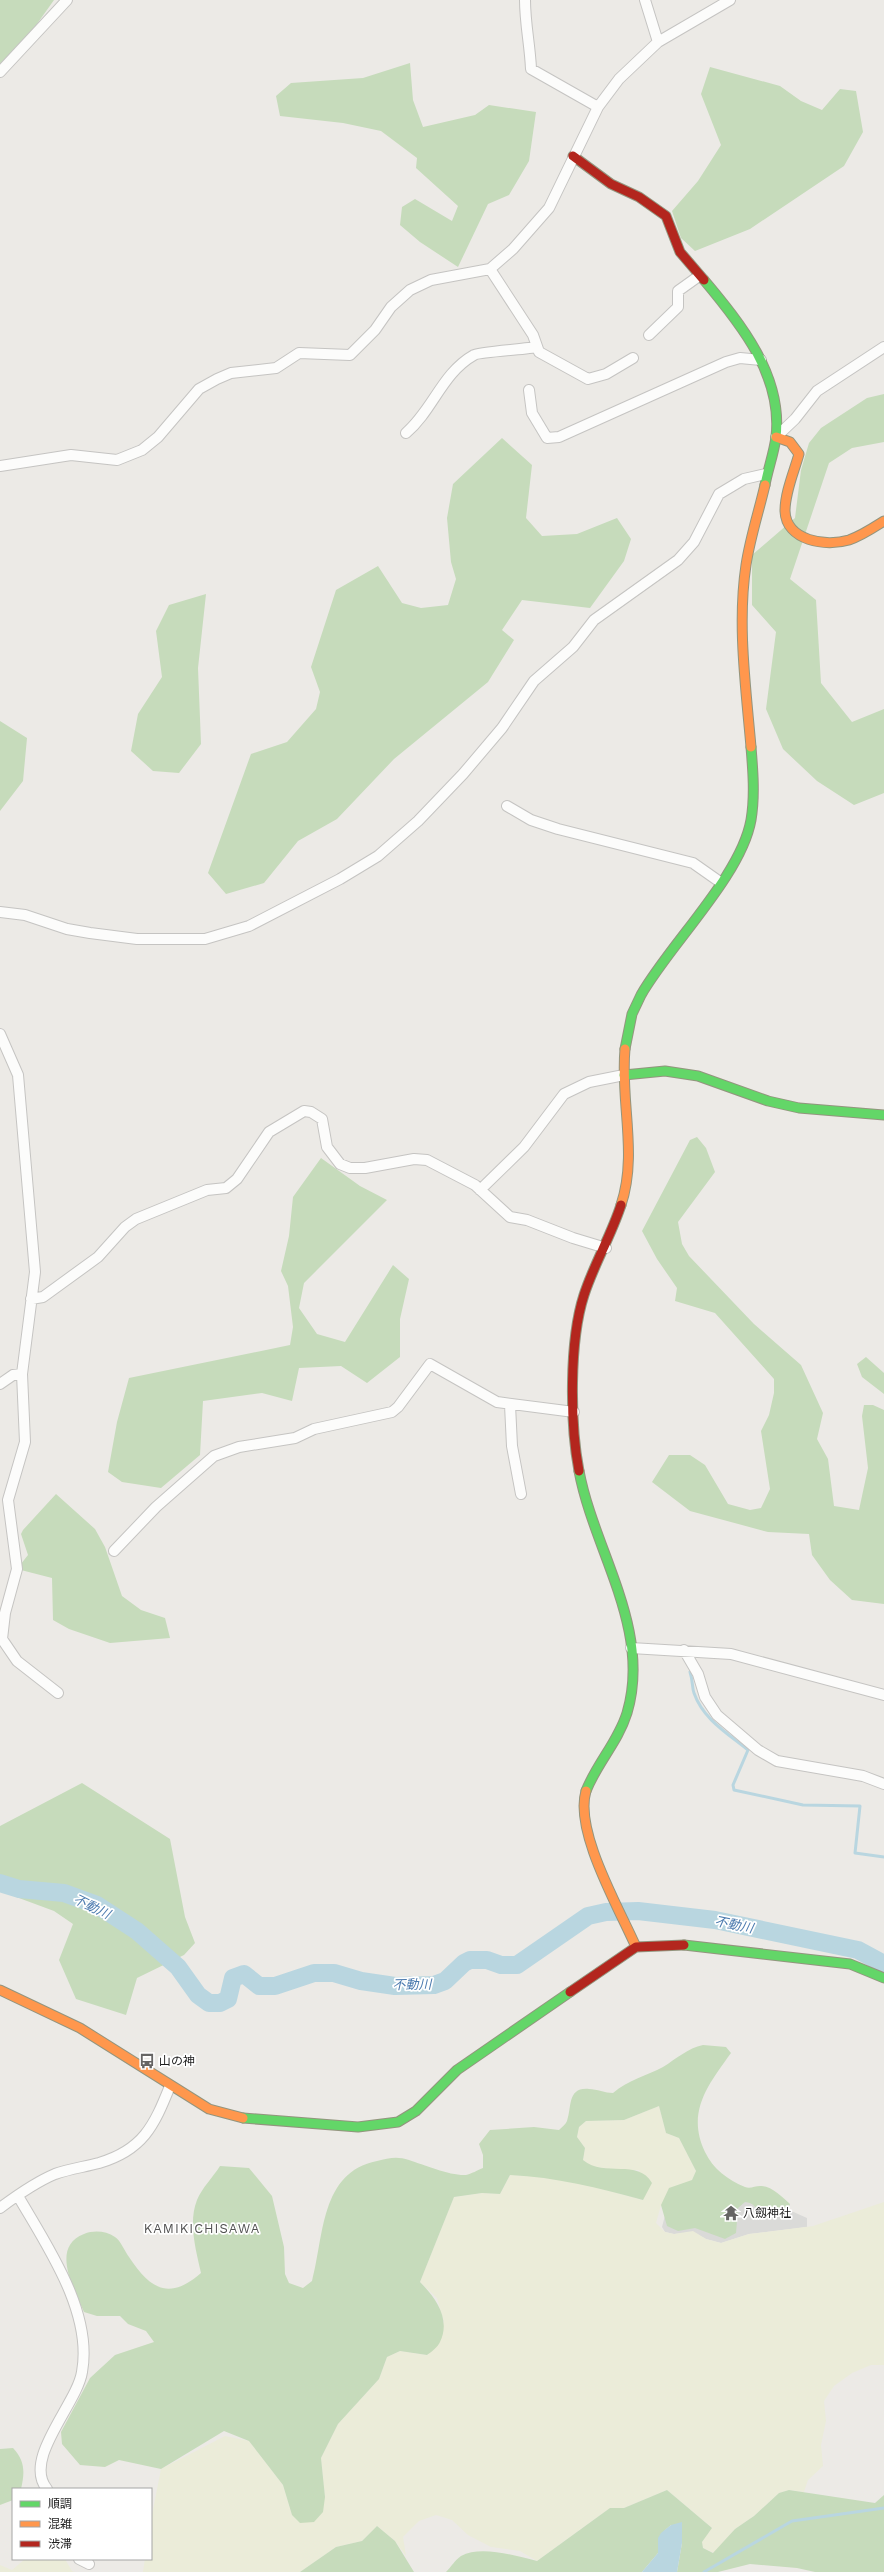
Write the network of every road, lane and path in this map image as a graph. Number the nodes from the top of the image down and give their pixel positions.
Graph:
1 (67, 0) edge
2 (525, 0) edge
3 (645, 0) edge
4 (730, 0) edge
5 (658, 42) junction
6 (0, 72) edge
7 (598, 107) junction
8 (573, 156) junction
9 (490, 269) junction
10 (699, 276) junction
11 (649, 335) dead end
12 (537, 347) junction
13 (884, 347) edge
14 (633, 358) dead end
15 (761, 360) junction
16 (530, 390) dead end
17 (406, 433) dead end
18 (776, 437) junction
19 (0, 466) edge
20 (766, 474) junction
21 (884, 521) edge
22 (507, 806) dead end
23 (720, 882) junction
24 (0, 912) edge
25 (0, 1034) edge
26 (624, 1075) junction
27 (884, 1115) edge
28 (480, 1190) junction
29 (606, 1248) junction
30 (31, 1299) junction
31 (22, 1374) junction
32 (0, 1384) edge
33 (510, 1405) junction
34 (574, 1412) junction
35 (521, 1494) dead end
36 (114, 1551) dead end
37 (631, 1648) junction
38 (684, 1650) junction
39 (58, 1693) dead end
40 (884, 1695) edge
41 (884, 1784) edge
42 (636, 1947) junction
43 (884, 1978) edge
44 (0, 1990) edge
45 (170, 2086) junction
46 (18, 2196) junction
47 (0, 2208) edge
48 (47, 2488) edge
49 (81, 2560) edge
50 (89, 2564) dead end

1 - 6 street
2 - 7 street
3 - 5 street
4 - 5 street
5 - 7 street
7 - 8 street
8 - 9 street
8 - 10 street
9 - 12 street
9 - 19 street
10 - 11 street
10 - 15 street
12 - 14 street
12 - 17 street
13 - 18 street
15 - 16 street
15 - 18 street
18 - 20 street
18 - 21 street
20 - 23 street
20 - 24 street
22 - 23 street
23 - 26 street
25 - 30 street
26 - 27 street
26 - 28 street
26 - 29 street
28 - 29 street
28 - 30 street
29 - 34 street
30 - 31 street
31 - 32 street
31 - 39 street
33 - 34 street
33 - 35 street
33 - 36 street
34 - 37 street
37 - 38 street
37 - 42 street
38 - 40 street
38 - 41 street
42 - 43 street
42 - 45 street
44 - 45 street
45 - 46 street
46 - 47 street
46 - 48 street
49 - 50 street

